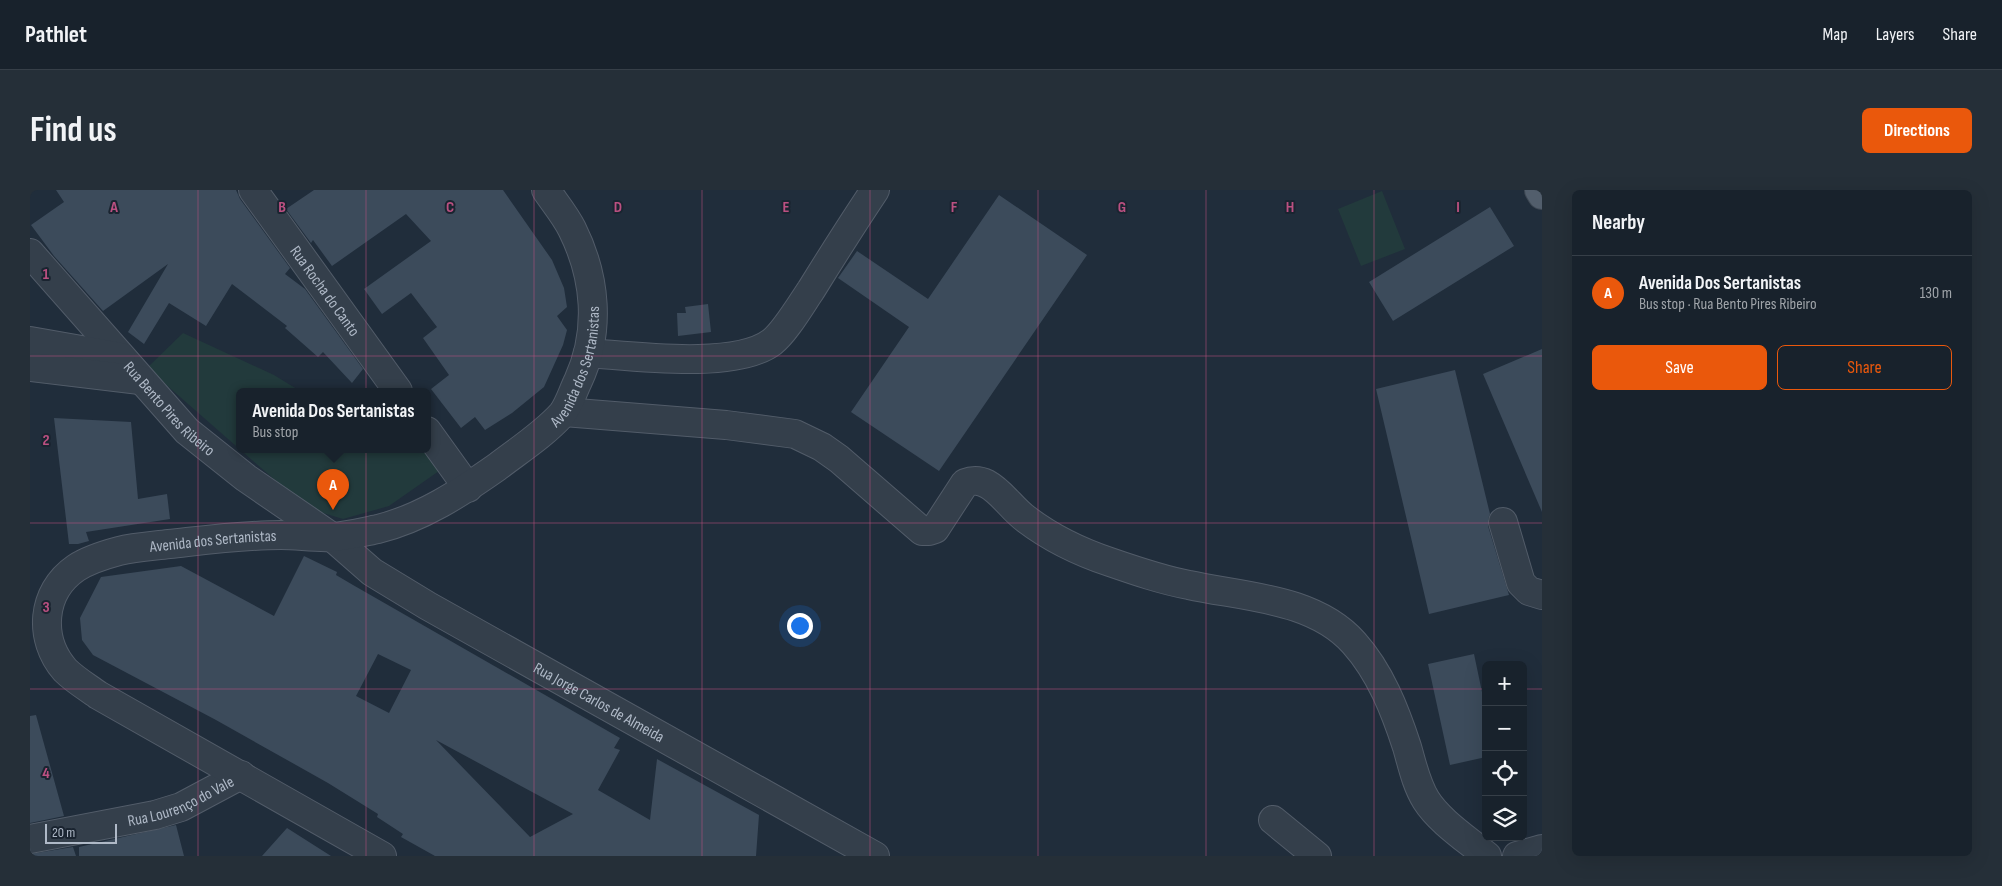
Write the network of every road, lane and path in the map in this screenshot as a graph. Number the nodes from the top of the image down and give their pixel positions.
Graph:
1 (254, 190) edge
2 (546, 190) edge
3 (875, 190) edge
4 (1539, 190) edge
5 (1542, 195) edge
6 (30, 253) edge
7 (30, 340) edge
8 (588, 353) junction
9 (121, 357) junction
10 (30, 367) edge
11 (140, 380) junction
12 (396, 388) edge
13 (564, 412) junction
14 (431, 437) edge
15 (468, 488) junction
16 (1503, 522) dead end
17 (332, 537) junction
18 (1542, 594) edge
19 (241, 776) junction
20 (1273, 820) dead end
21 (30, 839) edge
22 (1542, 849) edge
23 (382, 856) edge
24 (875, 856) edge
25 (1317, 856) edge
26 (1487, 856) edge
27 (1517, 856) edge

1 - 12 street, Rua Rocha do Canto
2 - 8 street, Avenida dos Sertanistas
3 - 8 street
4 - 5 main road
6 - 9 street, Rua Bento Pires Ribeiro
7 - 9 street
8 - 13 street, Avenida dos Sertanistas
9 - 11 street, Rua Bento Pires Ribeiro
10 - 11 street
11 - 17 street, Rua Bento Pires Ribeiro
13 - 15 street, Avenida dos Sertanistas
13 - 26 street
14 - 15 street
15 - 17 street, Avenida dos Sertanistas
16 - 18 street
17 - 19 street, Avenida dos Sertanistas
17 - 24 street, Rua Jorge Carlos de Almeida
19 - 21 street, Rua Lourenço do Vale
19 - 23 street, Avenida dos Sertanistas
20 - 25 street
22 - 27 street

